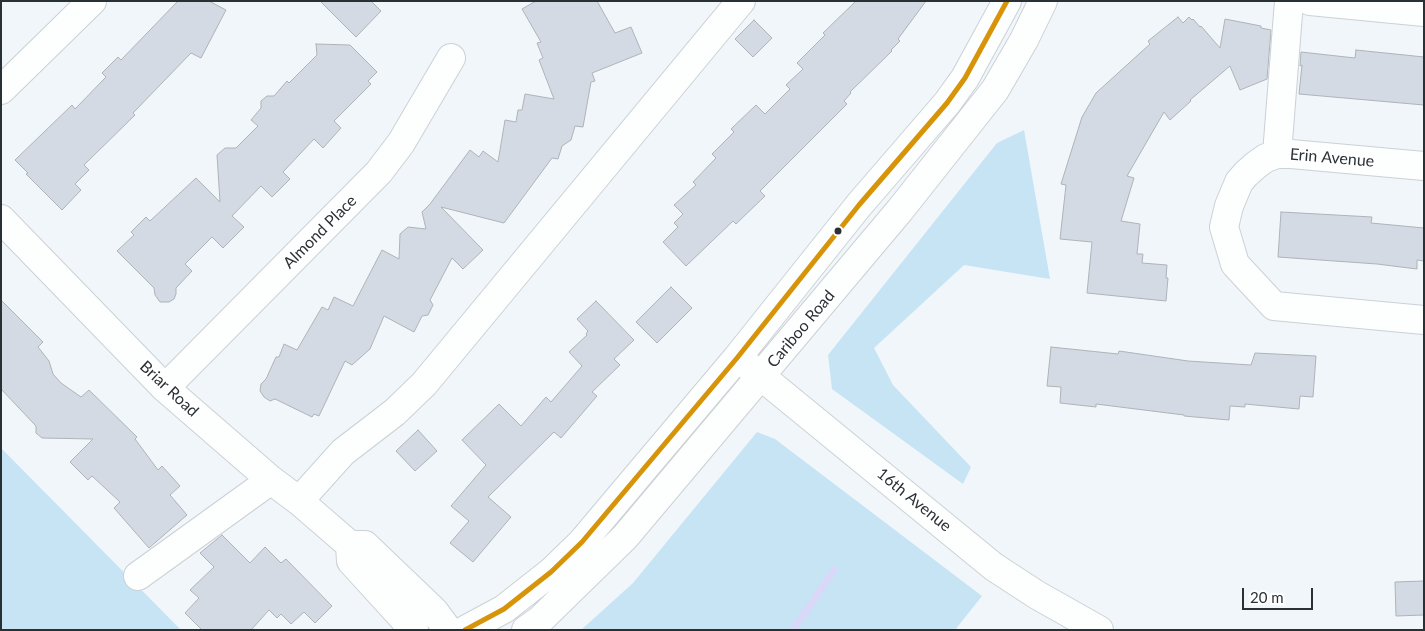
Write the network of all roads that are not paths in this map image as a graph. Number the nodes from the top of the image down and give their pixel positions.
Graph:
1 (92, 1) edge
2 (741, 1) edge
3 (1007, 1) edge
4 (1043, 1) edge
5 (1288, 1) edge
6 (1310, 1) edge
7 (1424, 12) edge
8 (451, 58) dead end
9 (1, 90) edge
10 (1277, 154) junction
11 (1424, 166) edge
12 (1, 220) edge
13 (1424, 320) edge
14 (737, 358) junction
15 (761, 376) junction
16 (165, 388) junction
17 (271, 480) junction
18 (299, 501) junction
19 (350, 545) junction
20 (138, 576) dead end
21 (414, 630) edge
22 (448, 630) edge
23 (465, 630) edge
24 (526, 630) edge
25 (1100, 630) edge

1 - 9 street
2 - 18 street
3 - 14 street, Cariboo Road
4 - 15 street, Cariboo Road
5 - 10 street
6 - 7 street
8 - 16 street, Almond Place
10 - 11 street, Erin Avenue
10 - 13 street, Erin Avenue
12 - 16 street, Briar Road
14 - 15 street, 16th Avenue
14 - 23 street, Cariboo Road
15 - 24 street, Cariboo Road
15 - 25 street, 16th Avenue
16 - 17 street, Briar Road
17 - 18 street, Briar Road
17 - 20 street
18 - 19 street, Briar Road
19 - 21 street
19 - 22 street, Briar Road

